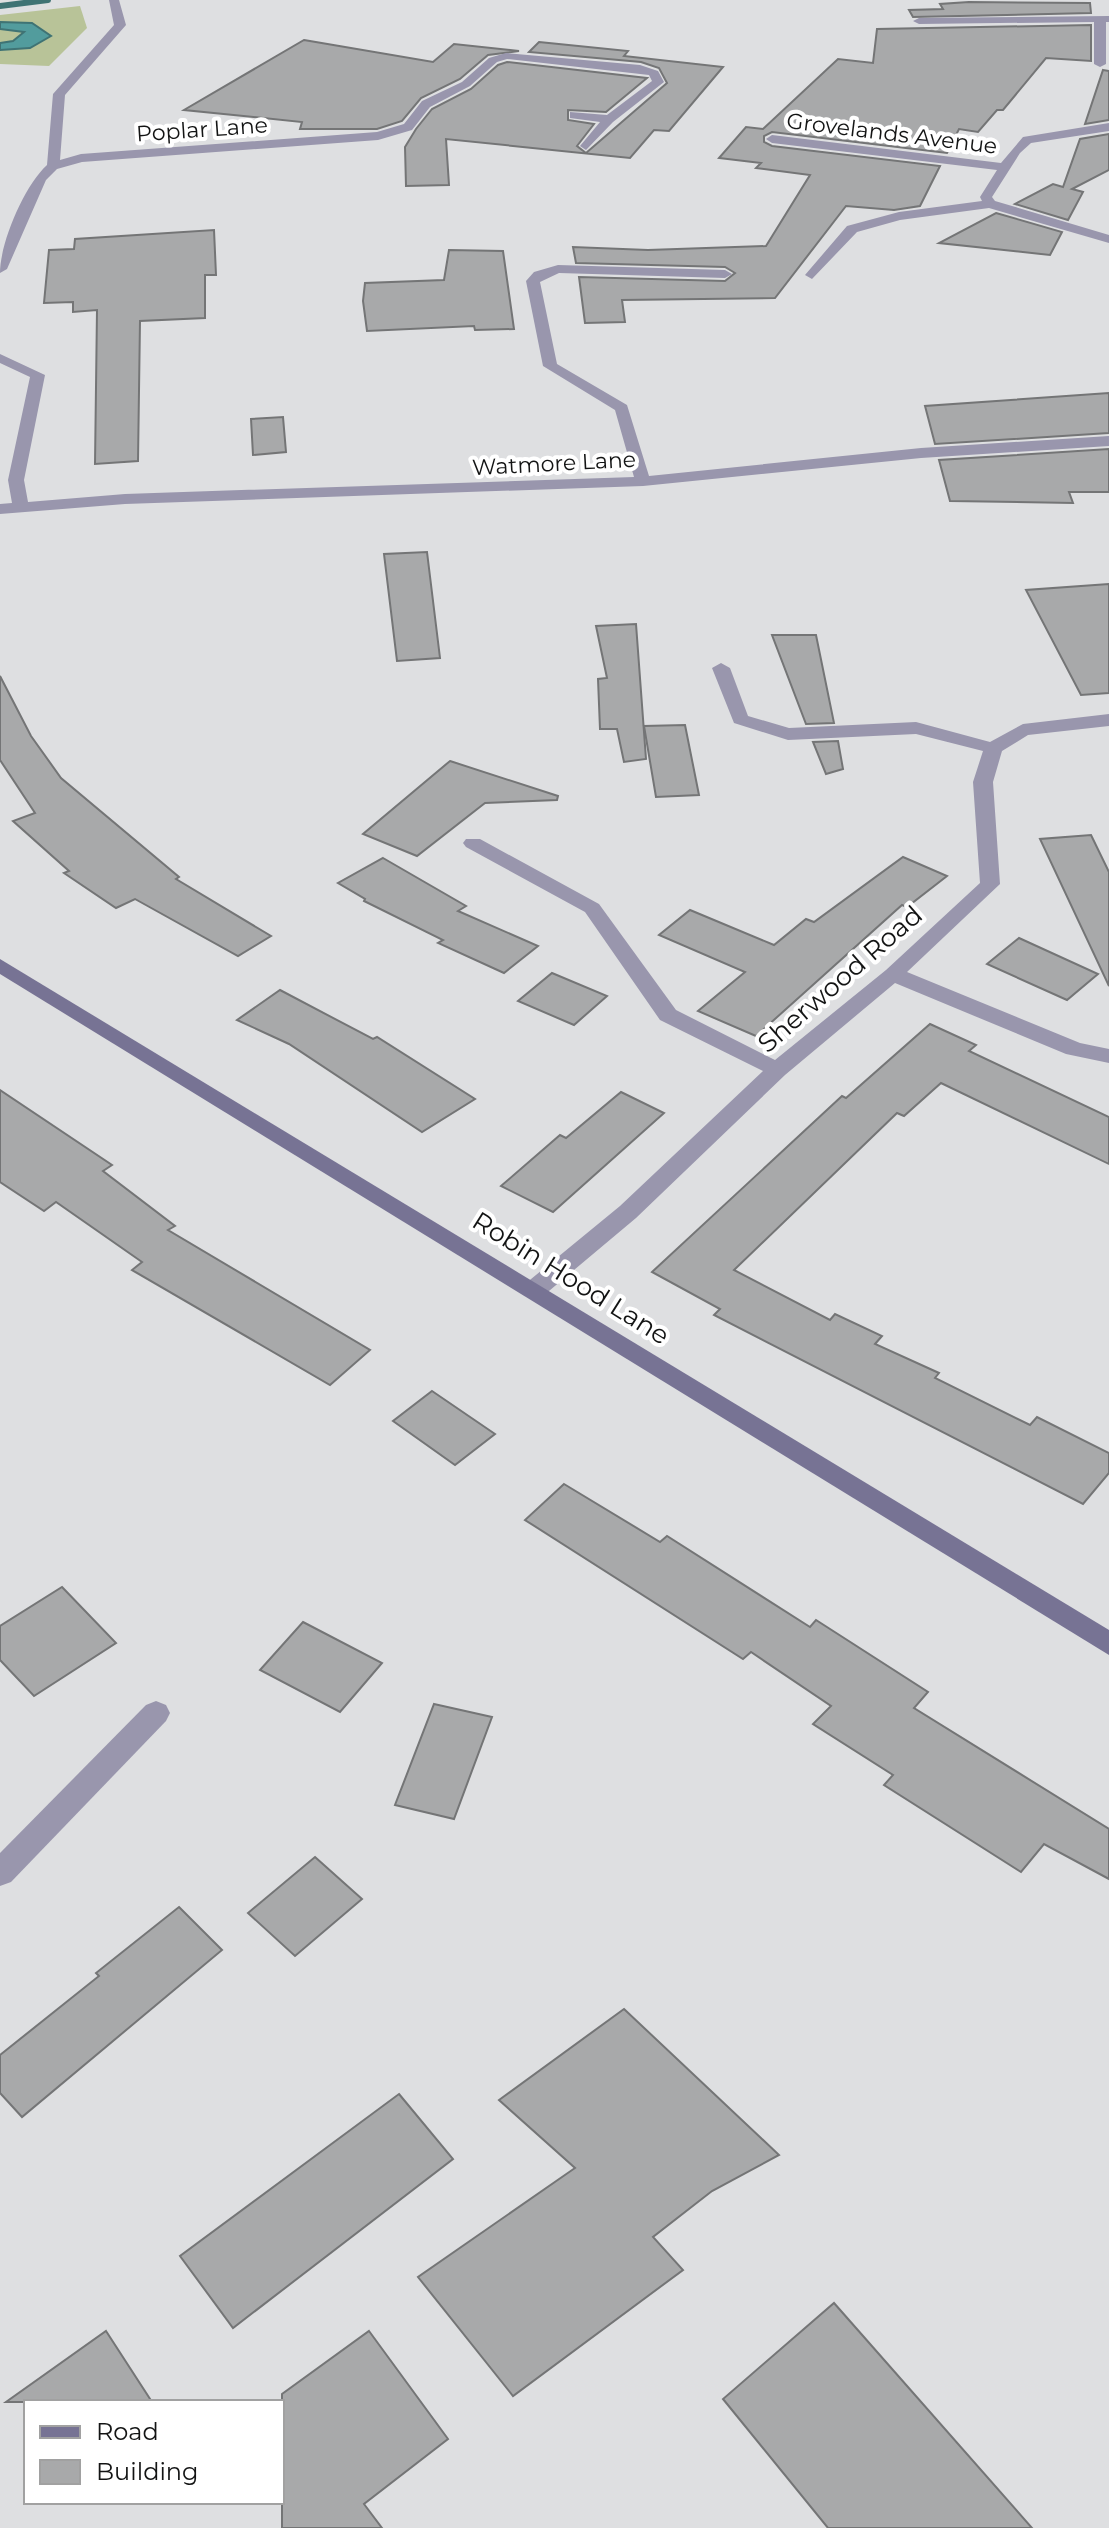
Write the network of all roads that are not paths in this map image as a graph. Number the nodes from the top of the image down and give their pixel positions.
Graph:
1 (114, 0) edge
2 (1105, 19) edge
3 (919, 21) dead end
4 (509, 41) dead end
5 (506, 56) junction
6 (1100, 64) dead end
7 (574, 115) dead end
8 (609, 119) junction
9 (1109, 127) edge
10 (772, 139) dead end
11 (586, 146) dead end
12 (53, 166) junction
13 (1007, 167) junction
14 (990, 204) junction
15 (1109, 239) edge
16 (0, 269) edge
17 (725, 274) dead end
18 (812, 275) dead end
19 (0, 358) edge
20 (1109, 441) edge
21 (643, 481) junction
22 (21, 507) junction
23 (0, 509) edge
24 (721, 668) dead end
25 (1109, 720) edge
26 (993, 748) junction
27 (473, 843) dead end
28 (0, 965) edge
29 (893, 974) junction
30 (1109, 1056) edge
31 (777, 1070) junction
32 (534, 1290) junction
33 (1109, 1644) edge
34 (156, 1713) dead end
35 (0, 1873) edge

1 - 12 street
2 - 3 street
2 - 6 street
4 - 5 street
5 - 8 street
5 - 12 street, Poplar Lane
7 - 8 street
8 - 11 street
9 - 13 street, Grovelands Avenue
10 - 13 street, Grovelands Avenue
12 - 16 street
13 - 14 street, Grovelands Avenue
14 - 15 street
14 - 18 street
17 - 21 street
19 - 22 street
20 - 21 street, Watmore Lane
21 - 22 street, Watmore Lane
22 - 23 street, Watmore Lane
24 - 26 street
25 - 26 street
26 - 29 street, Sherwood Road
27 - 31 street
28 - 32 main road, Robin Hood Lane
29 - 30 street
29 - 31 street, Sherwood Road
31 - 32 street, Sherwood Road
32 - 33 main road, Robin Hood Lane
34 - 35 street

